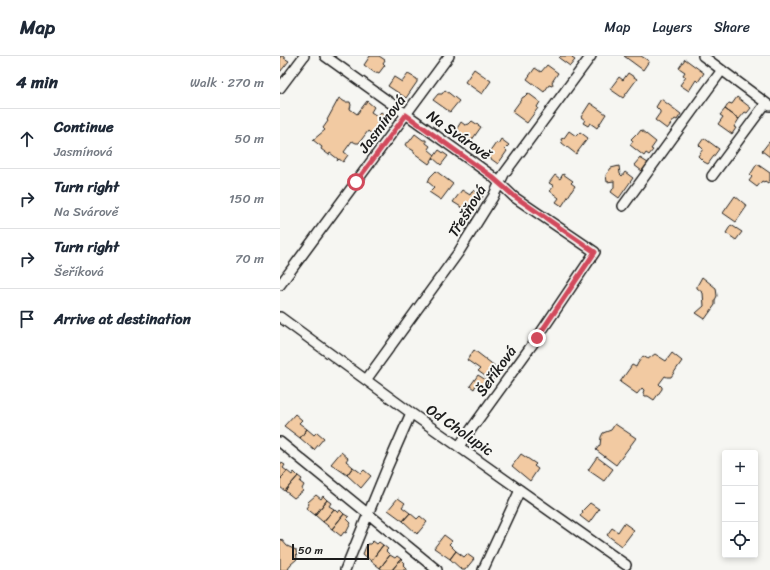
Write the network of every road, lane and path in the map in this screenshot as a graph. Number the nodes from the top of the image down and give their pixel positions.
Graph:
1 (304, 56) edge
2 (325, 56) edge
3 (449, 56) edge
4 (591, 56) edge
5 (703, 56) edge
6 (722, 70) junction
7 (280, 88) edge
8 (768, 104) edge
9 (406, 115) junction
10 (712, 176) dead end
11 (500, 184) junction
12 (624, 206) dead end
13 (595, 252) joint
14 (280, 285) edge
15 (280, 317) edge
16 (366, 380) junction
17 (411, 413) junction
18 (280, 442) edge
19 (459, 446) junction
20 (520, 490) junction
21 (368, 514) junction
22 (626, 565) dead end
23 (345, 570) edge
24 (437, 570) edge
25 (483, 570) edge

1 - 7 street
2 - 9 street, Na Svárově
3 - 9 street, Jasmínová
4 - 11 street, Třešňová
5 - 6 street
6 - 8 street
6 - 12 street
8 - 10 street
9 - 11 street, Na Svárově
9 - 14 street, Jasmínová
11 - 13 street, Na Svárově
11 - 16 street, Třešňová
13 - 19 street, Šeříková
15 - 16 street, Od Cholupic
16 - 17 street, Od Cholupic
17 - 19 street, Od Cholupic
17 - 21 street
18 - 21 street
19 - 20 street, Od Cholupic
20 - 22 street, Od Cholupic
20 - 25 street
21 - 23 street
21 - 24 street

